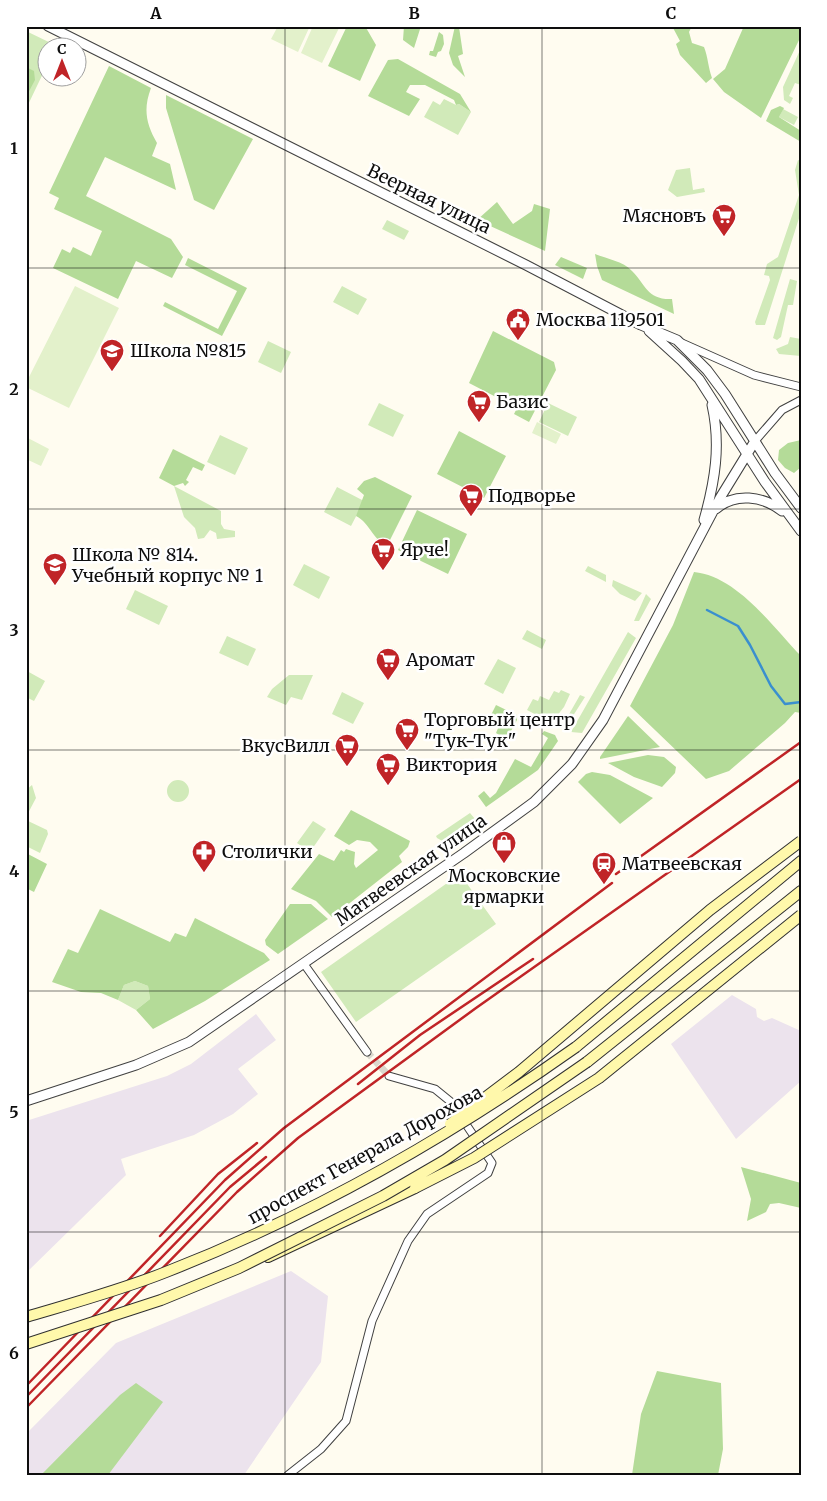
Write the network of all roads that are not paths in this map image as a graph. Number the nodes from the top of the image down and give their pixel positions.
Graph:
1 (48, 26) edge
2 (641, 325) junction
3 (677, 340) junction
4 (801, 387) edge
5 (711, 398) junction
6 (801, 400) edge
7 (755, 441) junction
8 (746, 454) junction
9 (801, 508) edge
10 (714, 510) junction
11 (791, 518) junction
12 (801, 531) edge
13 (699, 538) junction
14 (801, 841) edge
15 (801, 861) edge
16 (801, 891) edge
17 (801, 915) edge
18 (304, 964) junction
19 (367, 1052) tunnel mouth
20 (389, 1076) tunnel mouth
21 (26, 1101) edge
22 (417, 1149) junction
23 (239, 1268) junction
24 (26, 1317) edge
25 (26, 1344) edge
26 (288, 1475) edge

1 - 2 street, Веерная улица
2 - 3 street, Веерная улица
2 - 5 street
3 - 4 street, Веерная улица
3 - 7 street
5 - 8 street
5 - 13 street
6 - 7 street
7 - 8 street
7 - 9 street
8 - 10 street
8 - 11 street
10 - 11 street
10 - 13 street
11 - 12 street
13 - 18 street, Матвеевская улица
14 - 22 main road, bridge
15 - 22 main road, проспект Генерала Дорохова, bridge
16 - 23 main road, проспект Генерала Дорохова, bridge
17 - 23 main road, bridge
18 - 19 street
18 - 21 street, Матвеевская улица
20 - 26 street
22 - 24 main road, проспект Генерала Дорохова, bridge
23 - 25 main road, проспект Генерала Дорохова, bridge

